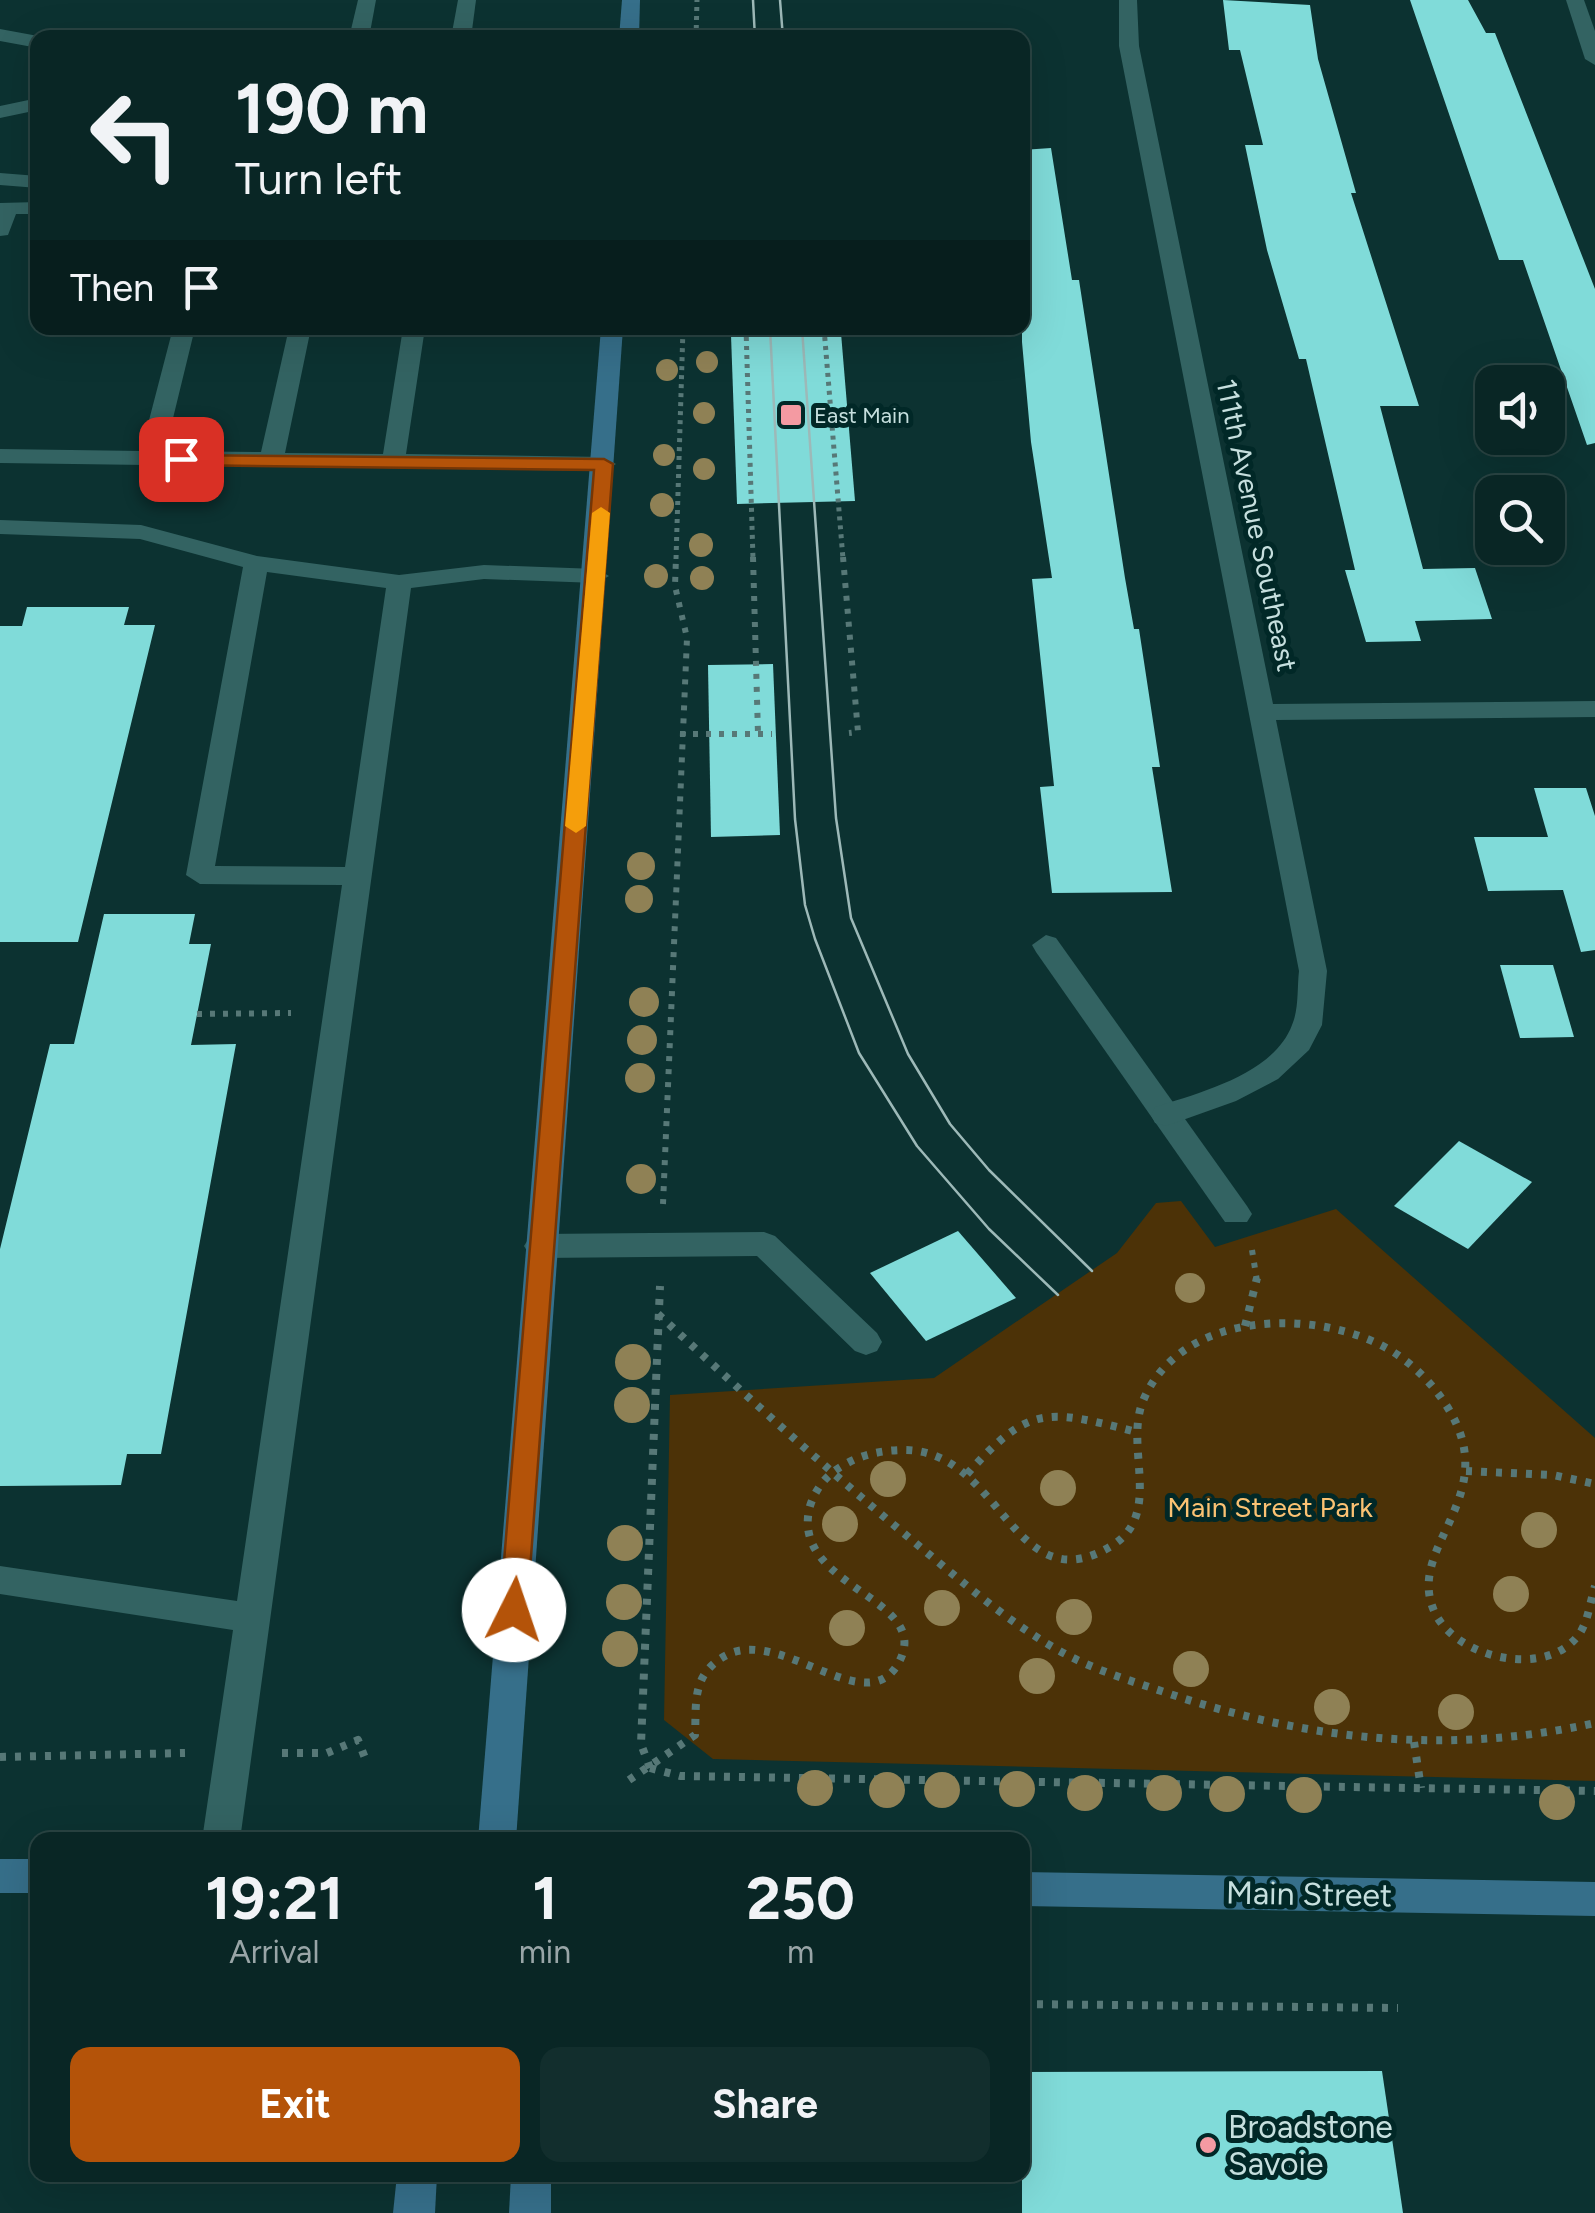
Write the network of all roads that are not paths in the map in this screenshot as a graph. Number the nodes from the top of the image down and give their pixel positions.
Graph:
1 (367, 0) edge
2 (467, 0) edge
3 (631, 0) edge
4 (1128, 0) edge
5 (1574, 0) edge
6 (360, 30) edge
7 (462, 30) edge
8 (629, 30) edge
9 (0, 35) edge
10 (30, 41) edge
11 (1595, 59) edge
12 (30, 106) edge
13 (0, 112) edge
14 (0, 179) edge
15 (30, 181) edge
16 (30, 208) edge
17 (0, 230) edge
18 (182, 335) edge
19 (298, 335) edge
20 (413, 335) edge
21 (612, 335) edge
22 (0, 456) edge
23 (151, 459) junction
24 (271, 461) junction
25 (393, 463) junction
26 (604, 464) junction
27 (0, 527) edge
28 (256, 562) junction
29 (597, 576) junction
30 (399, 582) junction
31 (1595, 710) edge
32 (1265, 712) junction
33 (359, 876) junction
34 (1046, 945) dead end
35 (1166, 1114) junction
36 (1236, 1214) road end
37 (540, 1246) junction
38 (866, 1342) dead end
39 (0, 1580) edge
40 (251, 1618) junction
41 (222, 1832) edge
42 (498, 1832) edge
43 (0, 1876) edge
44 (30, 1876) edge
45 (1030, 1889) edge
46 (1595, 1899) edge
47 (416, 2182) edge
48 (531, 2182) edge
49 (414, 2213) edge
50 (530, 2213) edge

1 - 6 street
2 - 7 street
3 - 8 main road
4 - 32 street, 111th Avenue Southeast
5 - 11 street
9 - 10 street
12 - 13 street
14 - 15 street
16 - 17 street
18 - 23 street
19 - 24 street
20 - 25 street
21 - 26 main road
22 - 23 street
23 - 24 street
24 - 25 street
25 - 26 street
26 - 29 main road
27 - 28 street
28 - 30 street
28 - 33 street
29 - 30 street
29 - 37 main road
30 - 33 street
31 - 32 street
32 - 35 street, 111th Avenue Southeast
33 - 40 street
34 - 35 street
35 - 36 street
37 - 38 street
37 - 42 main road
39 - 40 street
40 - 41 street
43 - 44 main road
45 - 46 main road, Main Street
47 - 49 main road
48 - 50 main road

